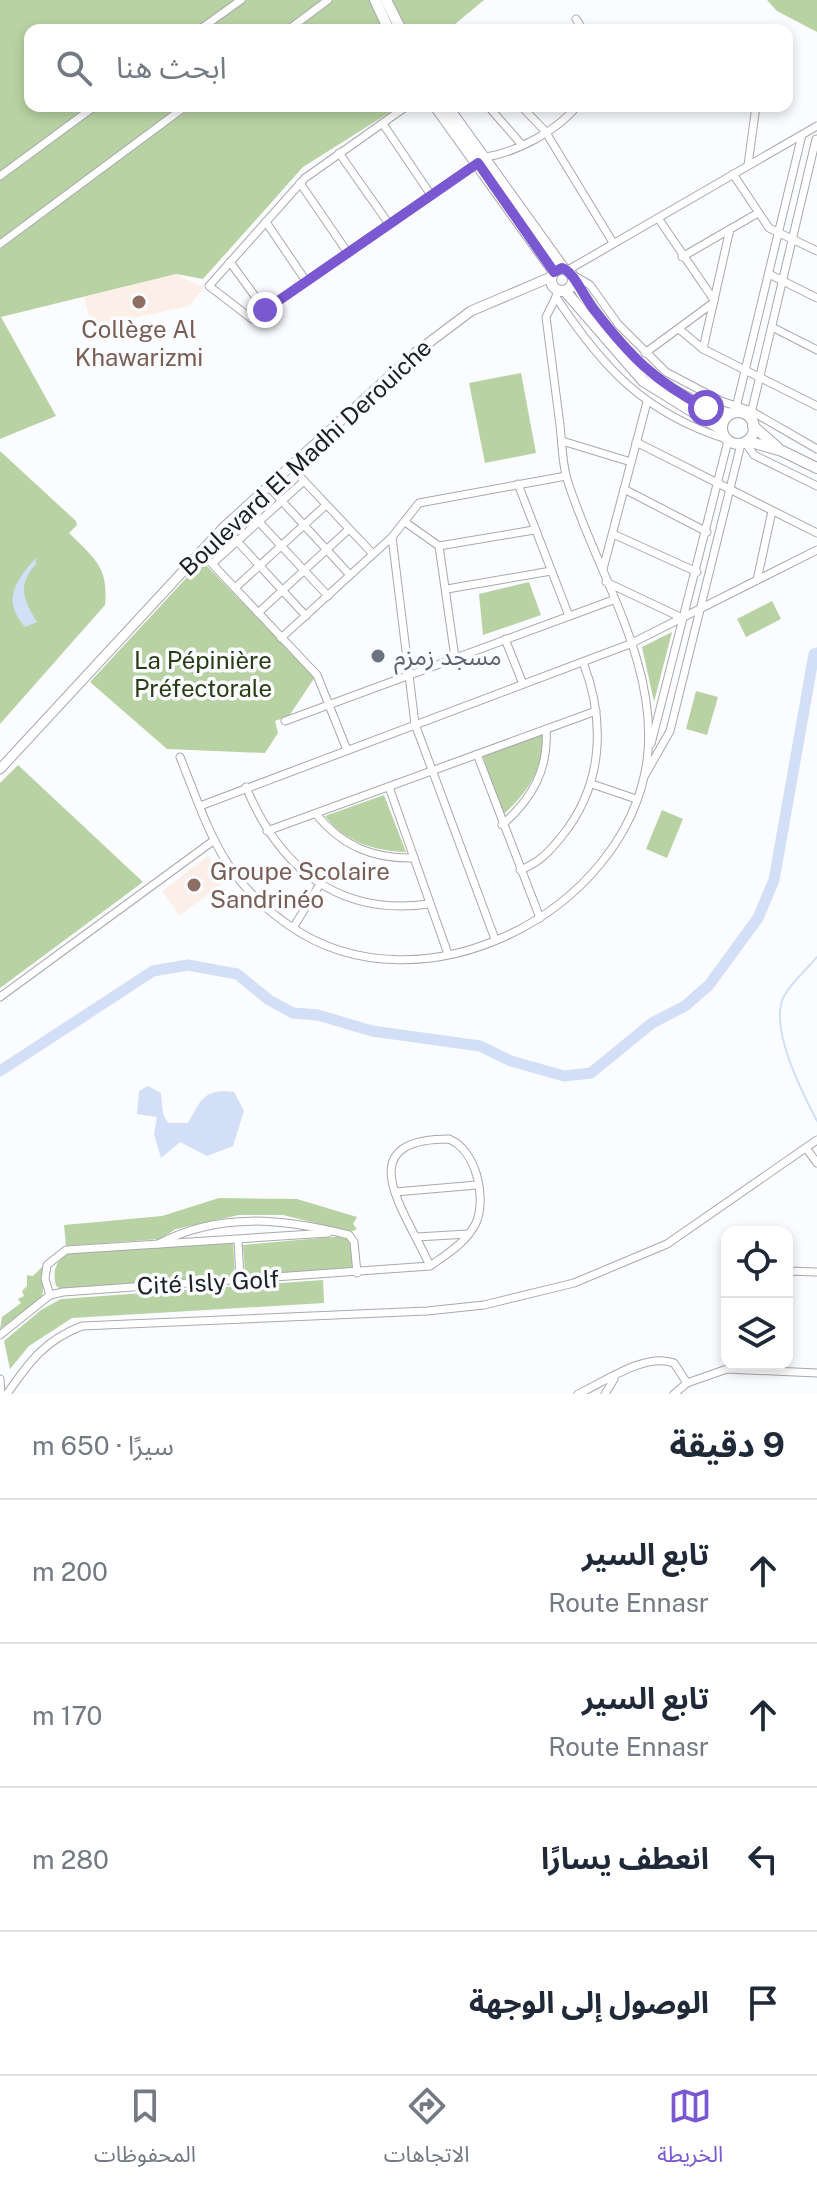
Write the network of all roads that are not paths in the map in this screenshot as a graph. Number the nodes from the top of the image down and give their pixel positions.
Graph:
1 (241, 0) edge
2 (328, 0) edge
3 (375, 0) edge
4 (386, 0) edge
5 (576, 19) dead end
6 (207, 24) edge
7 (296, 24) edge
8 (386, 24) edge
9 (398, 24) edge
10 (579, 24) edge
11 (87, 112) edge
12 (172, 112) edge
13 (399, 112) edge
14 (440, 112) edge
15 (451, 112) edge
16 (493, 112) edge
17 (527, 112) edge
18 (569, 112) edge
19 (755, 112) edge
20 (383, 124) junction
21 (814, 128) edge
22 (545, 131) junction
23 (802, 135) junction
24 (816, 140) edge
25 (522, 145) junction
26 (339, 153) junction
27 (482, 160) junction
28 (748, 165) junction
29 (733, 174) junction
30 (0, 176) edge
31 (300, 183) junction
32 (431, 195) junction
33 (758, 213) junction
34 (658, 218) junction
35 (266, 222) junction
36 (389, 224) junction
37 (730, 229) junction
38 (779, 233) junction
39 (612, 241) junction
40 (792, 241) junction
41 (0, 244) edge
42 (817, 251) edge
43 (348, 253) junction
44 (682, 257) junction
45 (230, 262) junction
46 (769, 274) junction
47 (306, 281) junction
48 (561, 281) junction
49 (783, 282) junction
50 (817, 298) edge
51 (714, 301) junction
52 (265, 310) junction
53 (772, 327) junction
54 (679, 329) junction
55 (703, 349) junction
56 (817, 350) edge
57 (645, 353) junction
58 (746, 369) junction
59 (760, 377) junction
60 (647, 402) junction
61 (817, 406) edge
62 (735, 410) junction
63 (751, 418) junction
64 (726, 436) junction
65 (562, 441) junction
66 (636, 442) junction
67 (744, 442) junction
68 (817, 449) edge
69 (782, 451) junction
70 (631, 462) junction
71 (290, 466) junction
72 (817, 468) edge
73 (566, 476) junction
74 (304, 481) junction
75 (518, 484) junction
76 (718, 484) junction
77 (268, 486) junction
78 (817, 486) edge
79 (624, 489) junction
80 (728, 489) junction
81 (281, 500) junction
82 (326, 505) junction
83 (245, 507) junction
84 (772, 511) junction
85 (259, 521) junction
86 (405, 522) junction
87 (304, 526) junction
88 (224, 527) junction
89 (349, 529) junction
90 (534, 530) junction
91 (706, 532) junction
92 (817, 533) edge
93 (613, 534) junction
94 (717, 535) junction
95 (392, 537) junction
96 (238, 541) junction
97 (439, 546) junction
98 (282, 547) junction
99 (326, 550) junction
100 (817, 550) edge
101 (200, 551) junction
102 (373, 554) junction
103 (213, 563) junction
104 (260, 566) junction
105 (305, 570) junction
106 (551, 571) junction
107 (602, 571) junction
108 (696, 572) junction
109 (707, 574) junction
110 (350, 575) junction
111 (757, 580) junction
112 (606, 582) junction
113 (235, 588) junction
114 (447, 589) junction
115 (283, 590) junction
116 (328, 596) junction
117 (613, 600) junction
118 (701, 609) junction
119 (258, 613) junction
120 (306, 616) junction
121 (569, 616) junction
122 (682, 616) junction
123 (281, 638) junction
124 (505, 639) junction
125 (630, 644) junction
126 (455, 658) junction
127 (583, 662) junction
128 (410, 675) junction
129 (523, 684) junction
130 (330, 705) junction
131 (596, 711) junction
132 (285, 721) dead end
133 (415, 724) junction
134 (546, 729) junction
135 (347, 750) junction
136 (648, 751) junction
137 (477, 754) junction
138 (180, 757) dead end
139 (0, 769) edge
140 (432, 771) junction
141 (644, 777) junction
142 (592, 784) junction
143 (246, 787) junction
144 (389, 787) junction
145 (636, 799) junction
146 (200, 806) junction
147 (316, 814) junction
148 (502, 825) junction
149 (267, 831) junction
150 (213, 841) junction
151 (414, 858) junction
152 (520, 870) junction
153 (320, 884) junction
154 (429, 904) junction
155 (540, 918) junction
156 (293, 928) junction
157 (495, 939) junction
158 (448, 954) junction
159 (0, 997) edge
160 (817, 1140) edge
161 (806, 1148) junction
162 (817, 1163) edge
163 (477, 1185) junction
164 (395, 1192) junction
165 (328, 1233) junction
166 (468, 1234) junction
167 (417, 1237) junction
168 (238, 1240) junction
169 (156, 1245) junction
170 (430, 1266) junction
171 (793, 1271) edge
172 (817, 1272) edge
173 (357, 1273) junction
174 (240, 1279) junction
175 (50, 1295) junction
176 (0, 1335) edge
177 (721, 1369) edge
178 (778, 1370) edge
179 (817, 1373) edge
180 (615, 1378) junction
181 (0, 1379) edge
182 (687, 1383) junction
183 (4, 1394) edge
184 (578, 1394) edge
185 (605, 1394) edge
186 (674, 1394) edge

1 - 6 street
2 - 7 street
3 - 8 main road
4 - 9 main road
5 - 10 street
11 - 30 street
12 - 41 street
13 - 20 street
14 - 27 main road
15 - 27 main road
16 - 25 street
17 - 22 street
18 - 22 street
19 - 28 street
20 - 26 street
20 - 32 street
21 - 23 street
21 - 24 street
22 - 25 street
22 - 39 street
23 - 28 street
23 - 38 street
24 - 40 street
25 - 27 street
26 - 31 street
26 - 36 street
27 - 32 street
27 - 48 main road
28 - 29 street
29 - 33 street
29 - 34 street
31 - 35 street
31 - 43 street
32 - 36 street
33 - 37 street
33 - 38 street
34 - 39 street
34 - 44 street
35 - 45 street
35 - 47 street
36 - 43 street
37 - 44 street
37 - 51 street
38 - 40 street
38 - 46 street
39 - 48 street
40 - 42 street
40 - 49 street
43 - 47 street
44 - 51 street
45 - 52 street
45 - 52 street
46 - 49 street
46 - 58 street
47 - 52 street
48 - 57 street
48 - 60 street
48 - 62 main road
48 - 64 main road
48 - 65 street
48 - 71 street, Boulevard El Madhi Derouiche
49 - 50 street
49 - 53 street
51 - 54 street
51 - 55 street
53 - 56 street
53 - 59 street
54 - 55 street
54 - 57 street
55 - 58 street
57 - 62 street
58 - 59 street
58 - 62 street
59 - 61 street
59 - 63 street
60 - 64 street
60 - 66 street
62 - 63 main road
62 - 64 main road
63 - 67 main road
63 - 68 street
63 - 69 main road
64 - 67 main road
64 - 76 street
65 - 70 street
65 - 73 street
66 - 70 street
66 - 76 street
67 - 69 main road
67 - 78 street
67 - 80 street
69 - 72 main road
70 - 79 street
71 - 74 street
71 - 77 street, Boulevard El Madhi Derouiche
73 - 75 street
73 - 107 street
74 - 81 street
74 - 82 street
75 - 86 street
75 - 90 street
76 - 80 street
76 - 91 street
77 - 81 street
77 - 83 street, Boulevard El Madhi Derouiche
79 - 91 street
79 - 93 street
80 - 84 street
80 - 94 street
81 - 85 street
81 - 87 street
82 - 87 street
82 - 89 street
83 - 85 street
83 - 88 street, Boulevard El Madhi Derouiche
84 - 92 street
84 - 111 street
85 - 96 street
85 - 98 street
86 - 95 street
86 - 97 street
87 - 98 street
87 - 99 street
88 - 96 street
88 - 101 street, Boulevard El Madhi Derouiche
89 - 99 street
89 - 102 street
90 - 97 street
90 - 106 street
91 - 94 street
91 - 108 street
93 - 107 street
93 - 108 street
94 - 109 street
95 - 102 street
95 - 128 street
96 - 103 street
96 - 104 street
97 - 114 street
98 - 104 street
98 - 105 street
99 - 105 street
99 - 110 street
100 - 111 street
101 - 103 street
101 - 139 street, Boulevard El Madhi Derouiche
102 - 110 street
103 - 113 street
104 - 113 street
104 - 115 street
105 - 115 street
105 - 116 street
106 - 114 street
106 - 121 street
107 - 112 street
108 - 109 street
108 - 122 street
109 - 118 street
110 - 116 street
111 - 118 street
112 - 117 street
112 - 122 street
113 - 119 street
114 - 126 street
115 - 119 street
115 - 120 street
116 - 120 street
117 - 121 street
117 - 125 street
118 - 122 street
118 - 141 street
119 - 123 street
120 - 123 street
121 - 124 street
122 - 125 street
122 - 136 street
123 - 130 street
124 - 126 street
124 - 129 street
125 - 127 street
125 - 136 street
126 - 128 street
127 - 129 street
127 - 131 street
128 - 130 street
128 - 133 street
129 - 133 street
130 - 132 street
130 - 135 street
131 - 134 street
131 - 142 street
133 - 135 street
133 - 140 street
134 - 137 street
134 - 148 street
135 - 143 street
136 - 141 street
137 - 140 street
137 - 148 street
138 - 146 street
140 - 144 street
140 - 157 street
141 - 145 street
142 - 145 street
142 - 152 street
143 - 146 street
143 - 149 street
144 - 147 street
144 - 151 street
145 - 155 street
146 - 150 street
147 - 149 street
147 - 151 street
148 - 152 street
149 - 153 street
150 - 156 street
150 - 159 street
151 - 154 street
152 - 155 street
153 - 154 street
153 - 156 street
154 - 158 street
155 - 157 street
156 - 158 street
157 - 158 street
160 - 161 street
161 - 162 street
161 - 183 street
163 - 164 street
163 - 164 street
163 - 166 street
164 - 167 street
165 - 168 street
165 - 169 street
165 - 173 street
166 - 167 street
166 - 170 street
167 - 170 street
168 - 169 street
168 - 174 street
169 - 175 street
170 - 173 street, Cité Isly Golf
171 - 172 street
173 - 174 street, Cité Isly Golf
174 - 175 street, Cité Isly Golf
175 - 176 street, Cité Isly Golf
177 - 182 street
178 - 179 street
180 - 182 street
180 - 184 street
180 - 185 street
181 - 183 street
182 - 186 street

